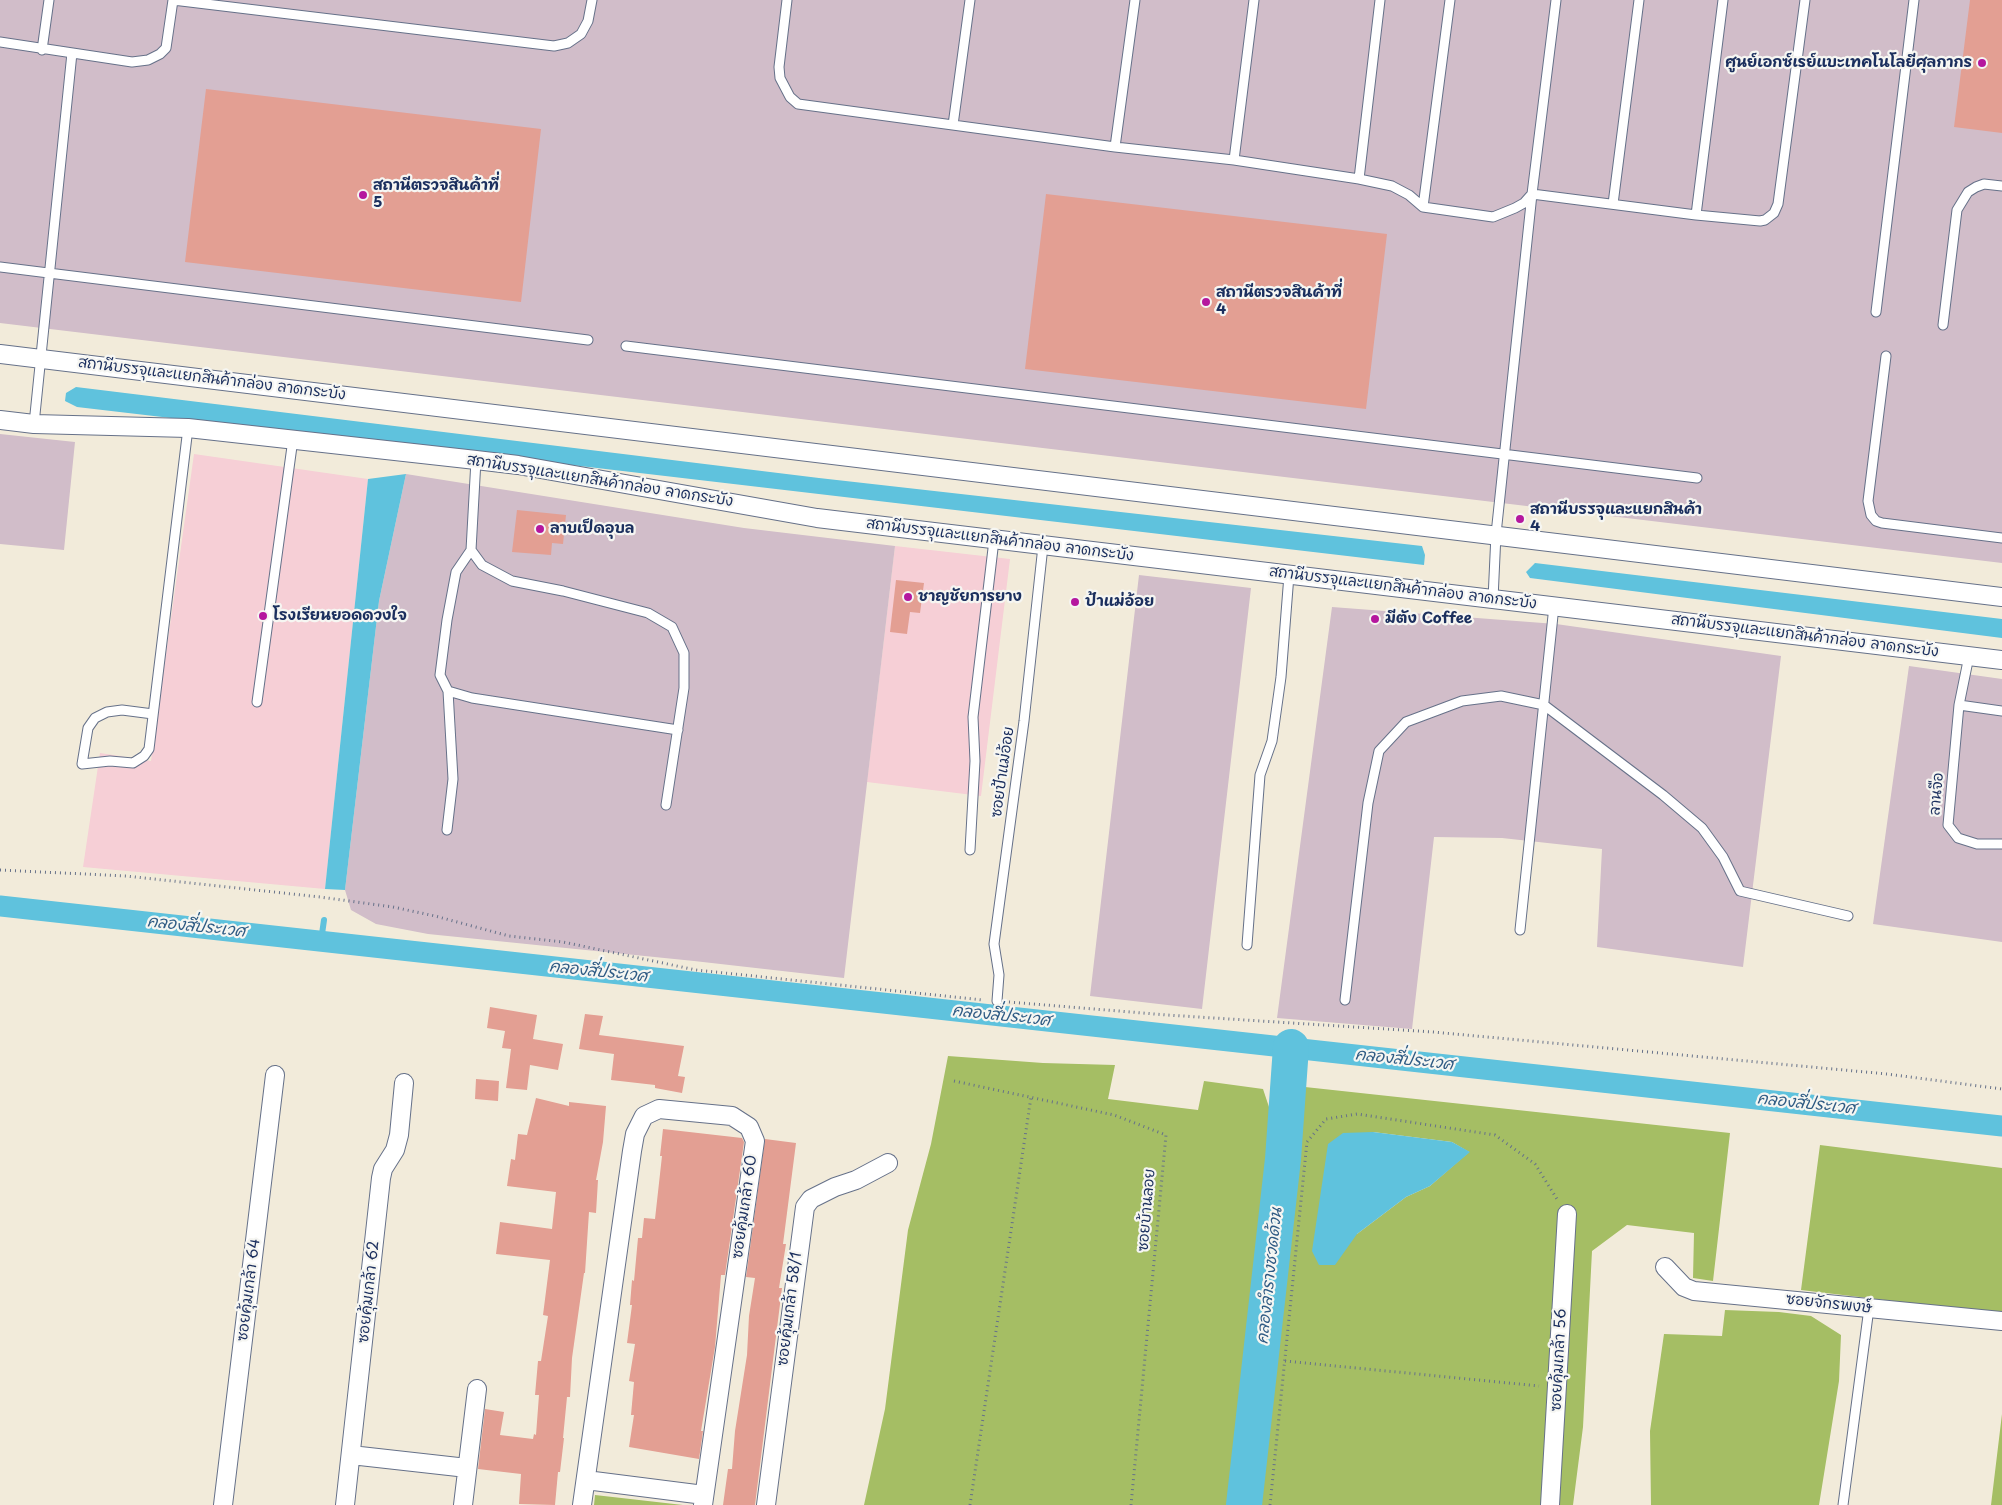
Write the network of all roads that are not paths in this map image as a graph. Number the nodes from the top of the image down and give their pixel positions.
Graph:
1 (48, 0) edge
2 (173, 0) edge
3 (592, 0) edge
4 (787, 0) edge
5 (970, 0) edge
6 (1135, 0) edge
7 (1254, 0) edge
8 (1380, 0) edge
9 (1450, 0) edge
10 (1556, 0) edge
11 (1639, 0) edge
12 (1723, 0) edge
13 (1805, 0) edge
14 (1914, 0) edge
15 (0, 42) edge
16 (42, 50) junction
17 (72, 53) junction
18 (952, 125) junction
19 (1115, 146) junction
20 (1234, 160) junction
21 (1359, 179) junction
22 (2002, 186) edge
23 (1532, 194) junction
24 (1613, 204) junction
25 (1423, 207) junction
26 (1696, 215) junction
27 (0, 267) edge
28 (49, 273) junction
29 (1876, 312) dead end
30 (1943, 325) dead end
31 (588, 340) dead end
32 (626, 346) dead end
33 (0, 354) edge
34 (1886, 356) dead end
35 (40, 358) junction
36 (0, 420) edge
37 (34, 424) junction
38 (188, 428) junction
39 (293, 438) junction
40 (1506, 456) junction
41 (476, 460) junction
42 (1697, 478) dead end
43 (1496, 534) junction
44 (2002, 538) edge
45 (994, 540) junction
46 (1043, 546) junction
47 (471, 550) junction
48 (1289, 575) junction
49 (2002, 597) edge
50 (1493, 599) junction
51 (1554, 606) junction
52 (1969, 656) junction
53 (2002, 660) edge
54 (448, 691) junction
55 (257, 702) dead end
56 (1544, 705) junction
57 (1959, 705) junction
58 (2002, 711) edge
59 (153, 714) junction
60 (678, 730) junction
61 (666, 805) dead end
62 (447, 830) dead end
63 (2002, 844) edge
64 (970, 850) dead end
65 (1848, 916) dead end
66 (1520, 930) dead end
67 (1247, 945) dead end
68 (1345, 1000) dead end
69 (997, 1001) dead end
70 (275, 1075) dead end
71 (404, 1083) dead end
72 (888, 1163) dead end
73 (1567, 1214) road end
74 (1665, 1267) dead end
75 (1869, 1308) junction
76 (2002, 1321) edge
77 (477, 1389) dead end
78 (351, 1455) junction
79 (467, 1468) junction
80 (586, 1480) junction
81 (704, 1500) edge
82 (223, 1505) edge
83 (344, 1505) edge
84 (463, 1505) edge
85 (582, 1505) edge
86 (766, 1505) edge
87 (1550, 1505) edge
88 (1843, 1505) edge

1 - 16 lane
2 - 3 lane
2 - 17 lane
4 - 18 lane
5 - 18 lane
6 - 19 lane
7 - 20 lane
8 - 21 lane
9 - 25 lane
10 - 23 lane
11 - 24 lane
12 - 26 lane
13 - 26 lane
14 - 29 lane
15 - 16 lane
16 - 17 lane
17 - 28 lane
18 - 19 lane
19 - 20 lane
20 - 21 lane
21 - 25 lane
22 - 30 lane
23 - 24 lane
23 - 25 lane
23 - 40 lane
24 - 26 lane
27 - 28 lane
28 - 31 lane
28 - 35 lane
32 - 40 lane
33 - 35 street, สถานีบรรจุและแยกสินค้ากล่อง ลาดกระบัง
34 - 44 lane
35 - 37 lane
35 - 43 street, สถานีบรรจุและแยกสินค้ากล่อง ลาดกระบัง
36 - 37 street, สถานีบรรจุและแยกสินค้ากล่อง ลาดกระบัง
37 - 38 street, สถานีบรรจุและแยกสินค้ากล่อง ลาดกระบัง
38 - 39 street, สถานีบรรจุและแยกสินค้ากล่อง ลาดกระบัง
38 - 59 lane
39 - 41 street, สถานีบรรจุและแยกสินค้ากล่อง ลาดกระบัง
39 - 55 lane
40 - 42 lane
40 - 43 lane
41 - 45 street, สถานีบรรจุและแยกสินค้ากล่อง ลาดกระบัง
41 - 47 lane
43 - 49 street, สถานีบรรจุและแยกสินค้ากล่อง ลาดกระบัง
43 - 50 lane
45 - 46 street, สถานีบรรจุและแยกสินค้ากล่อง ลาดกระบัง
45 - 64 lane
46 - 48 street, สถานีบรรจุและแยกสินค้ากล่อง ลาดกระบัง
46 - 69 lane, ซอยป้าแม่อ้อย
47 - 54 lane
47 - 60 lane
48 - 50 street, สถานีบรรจุและแยกสินค้ากล่อง ลาดกระบัง
48 - 67 lane
50 - 51 street, สถานีบรรจุและแยกสินค้ากล่อง ลาดกระบัง
51 - 52 street, สถานีบรรจุและแยกสินค้ากล่อง ลาดกระบัง
51 - 56 lane
52 - 53 street, สถานีบรรจุและแยกสินค้ากล่อง ลาดกระบัง
52 - 57 lane, ลานจือ
54 - 60 lane
54 - 62 lane
56 - 65 lane
56 - 66 lane
56 - 68 lane
57 - 58 lane
57 - 63 lane, ลานจือ
59 - 59 lane
60 - 61 lane
70 - 82 street, ซอยคุ้มเกล้า 64
71 - 78 street, ซอยคุ้มเกล้า 62
72 - 86 street, ซอยคุ้มเกล้า 58/1
73 - 87 street, ซอยคุ้มเกล้า 56
74 - 75 street, ซอยจักรพงษ์
75 - 76 street, ซอยจักรพงษ์
75 - 88 lane
77 - 79 street
78 - 79 street
78 - 83 street, ซอยคุ้มเกล้า 62
79 - 84 street
80 - 81 street, ซอยคุ้มเกล้า 60
80 - 81 street, ซอยคุ้มเกล้า 60
80 - 85 street, ซอยคุ้มเกล้า 60

